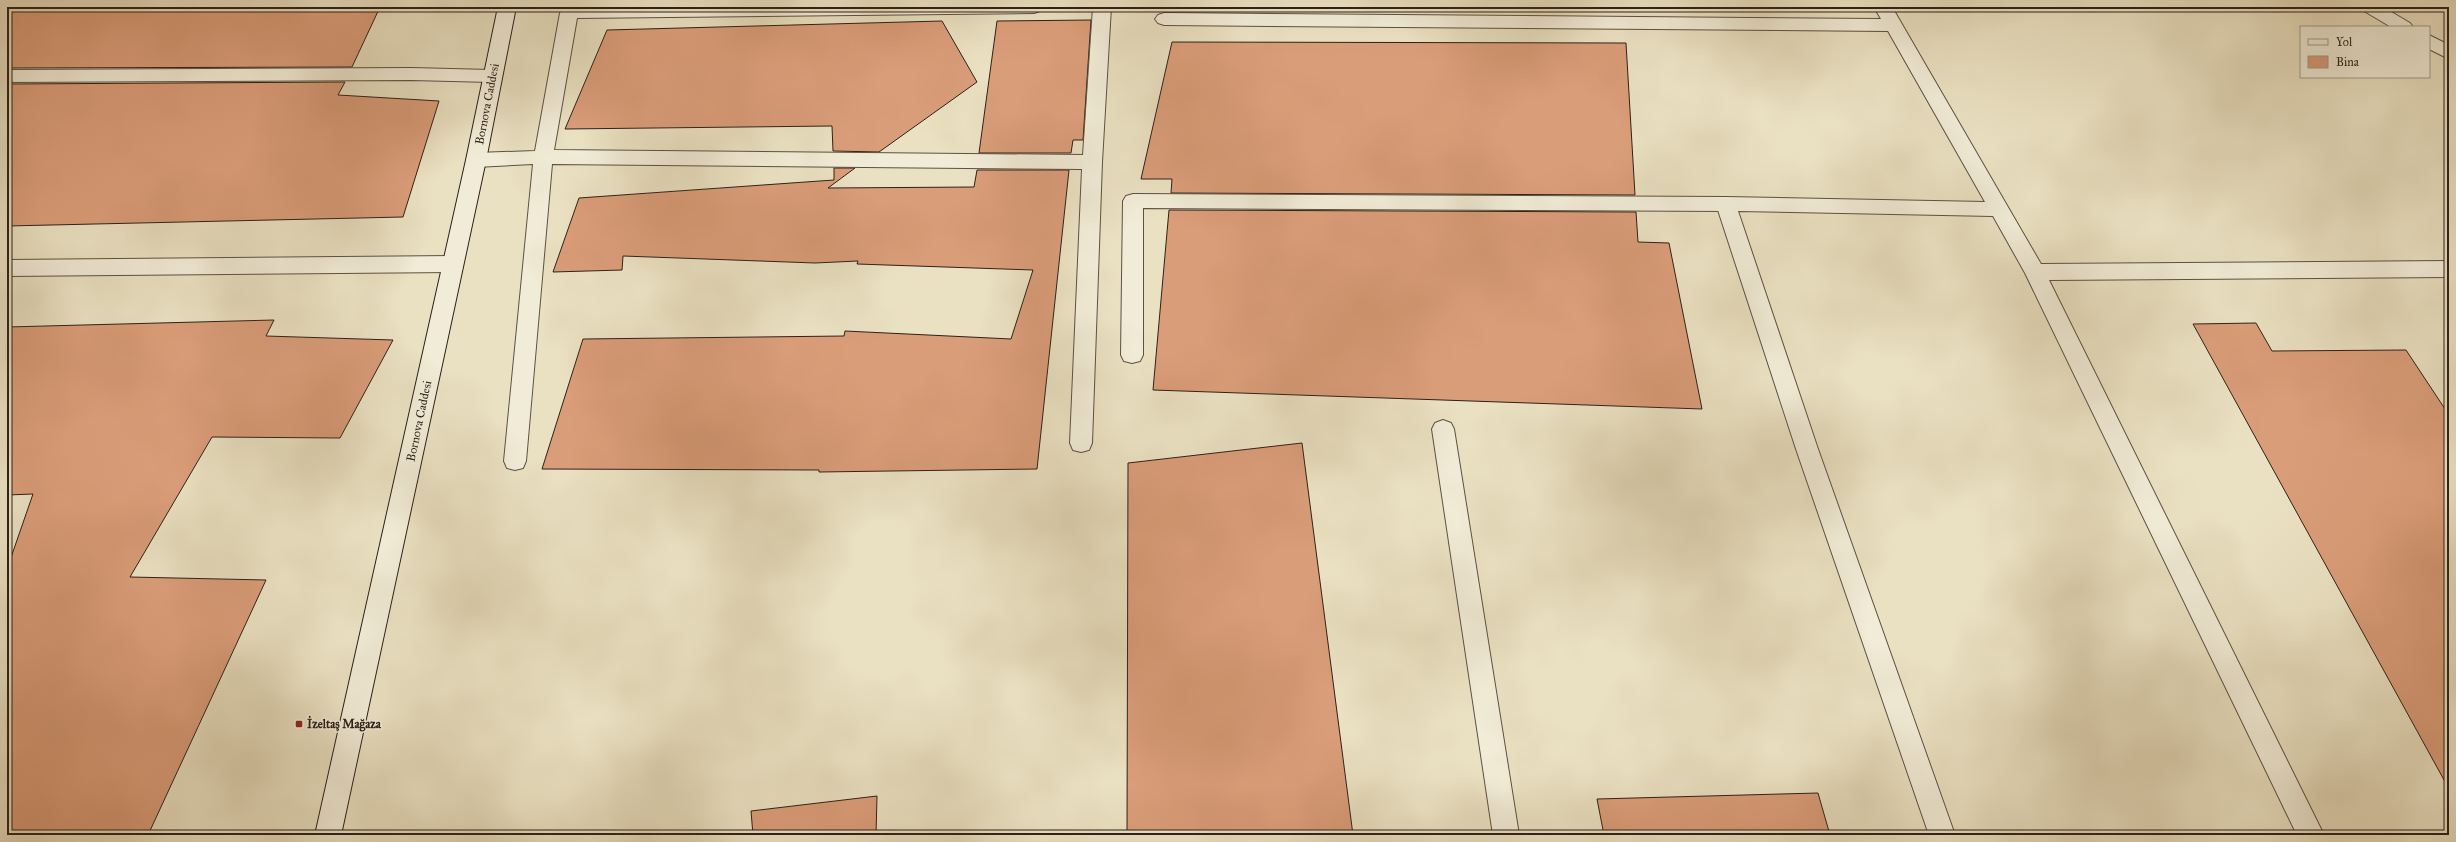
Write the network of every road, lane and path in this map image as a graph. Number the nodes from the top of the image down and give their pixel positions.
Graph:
1 (507, 7) edge
2 (1034, 7) edge
3 (1102, 7) edge
4 (2370, 7) edge
5 (1888, 16) edge
6 (1164, 19) dead end
7 (2402, 26) edge
8 (2430, 43) edge
9 (2449, 53) edge
10 (7, 76) edge
11 (492, 76) junction
12 (543, 157) junction
13 (476, 160) junction
14 (1092, 162) junction
15 (1726, 204) junction
16 (1998, 209) junction
17 (453, 264) junction
18 (7, 268) edge
19 (2449, 268) edge
20 (2035, 272) junction
21 (1132, 355) dead end
22 (1444, 429) dead end
23 (1081, 443) dead end
24 (515, 461) dead end
25 (328, 835) edge
26 (1506, 835) edge
27 (1942, 835) edge
28 (2311, 835) edge

1 - 11 street, Bornova Caddesi
2 - 12 street
3 - 14 street
4 - 7 street
5 - 6 street
5 - 16 street
8 - 9 street
10 - 11 street
11 - 13 street, Bornova Caddesi
12 - 13 street
12 - 14 street
12 - 24 street
13 - 17 street, Bornova Caddesi
14 - 23 street
15 - 16 street
15 - 21 street
15 - 27 street
16 - 20 street
17 - 18 street
17 - 25 street, Bornova Caddesi
19 - 20 street
20 - 28 street
22 - 26 street

